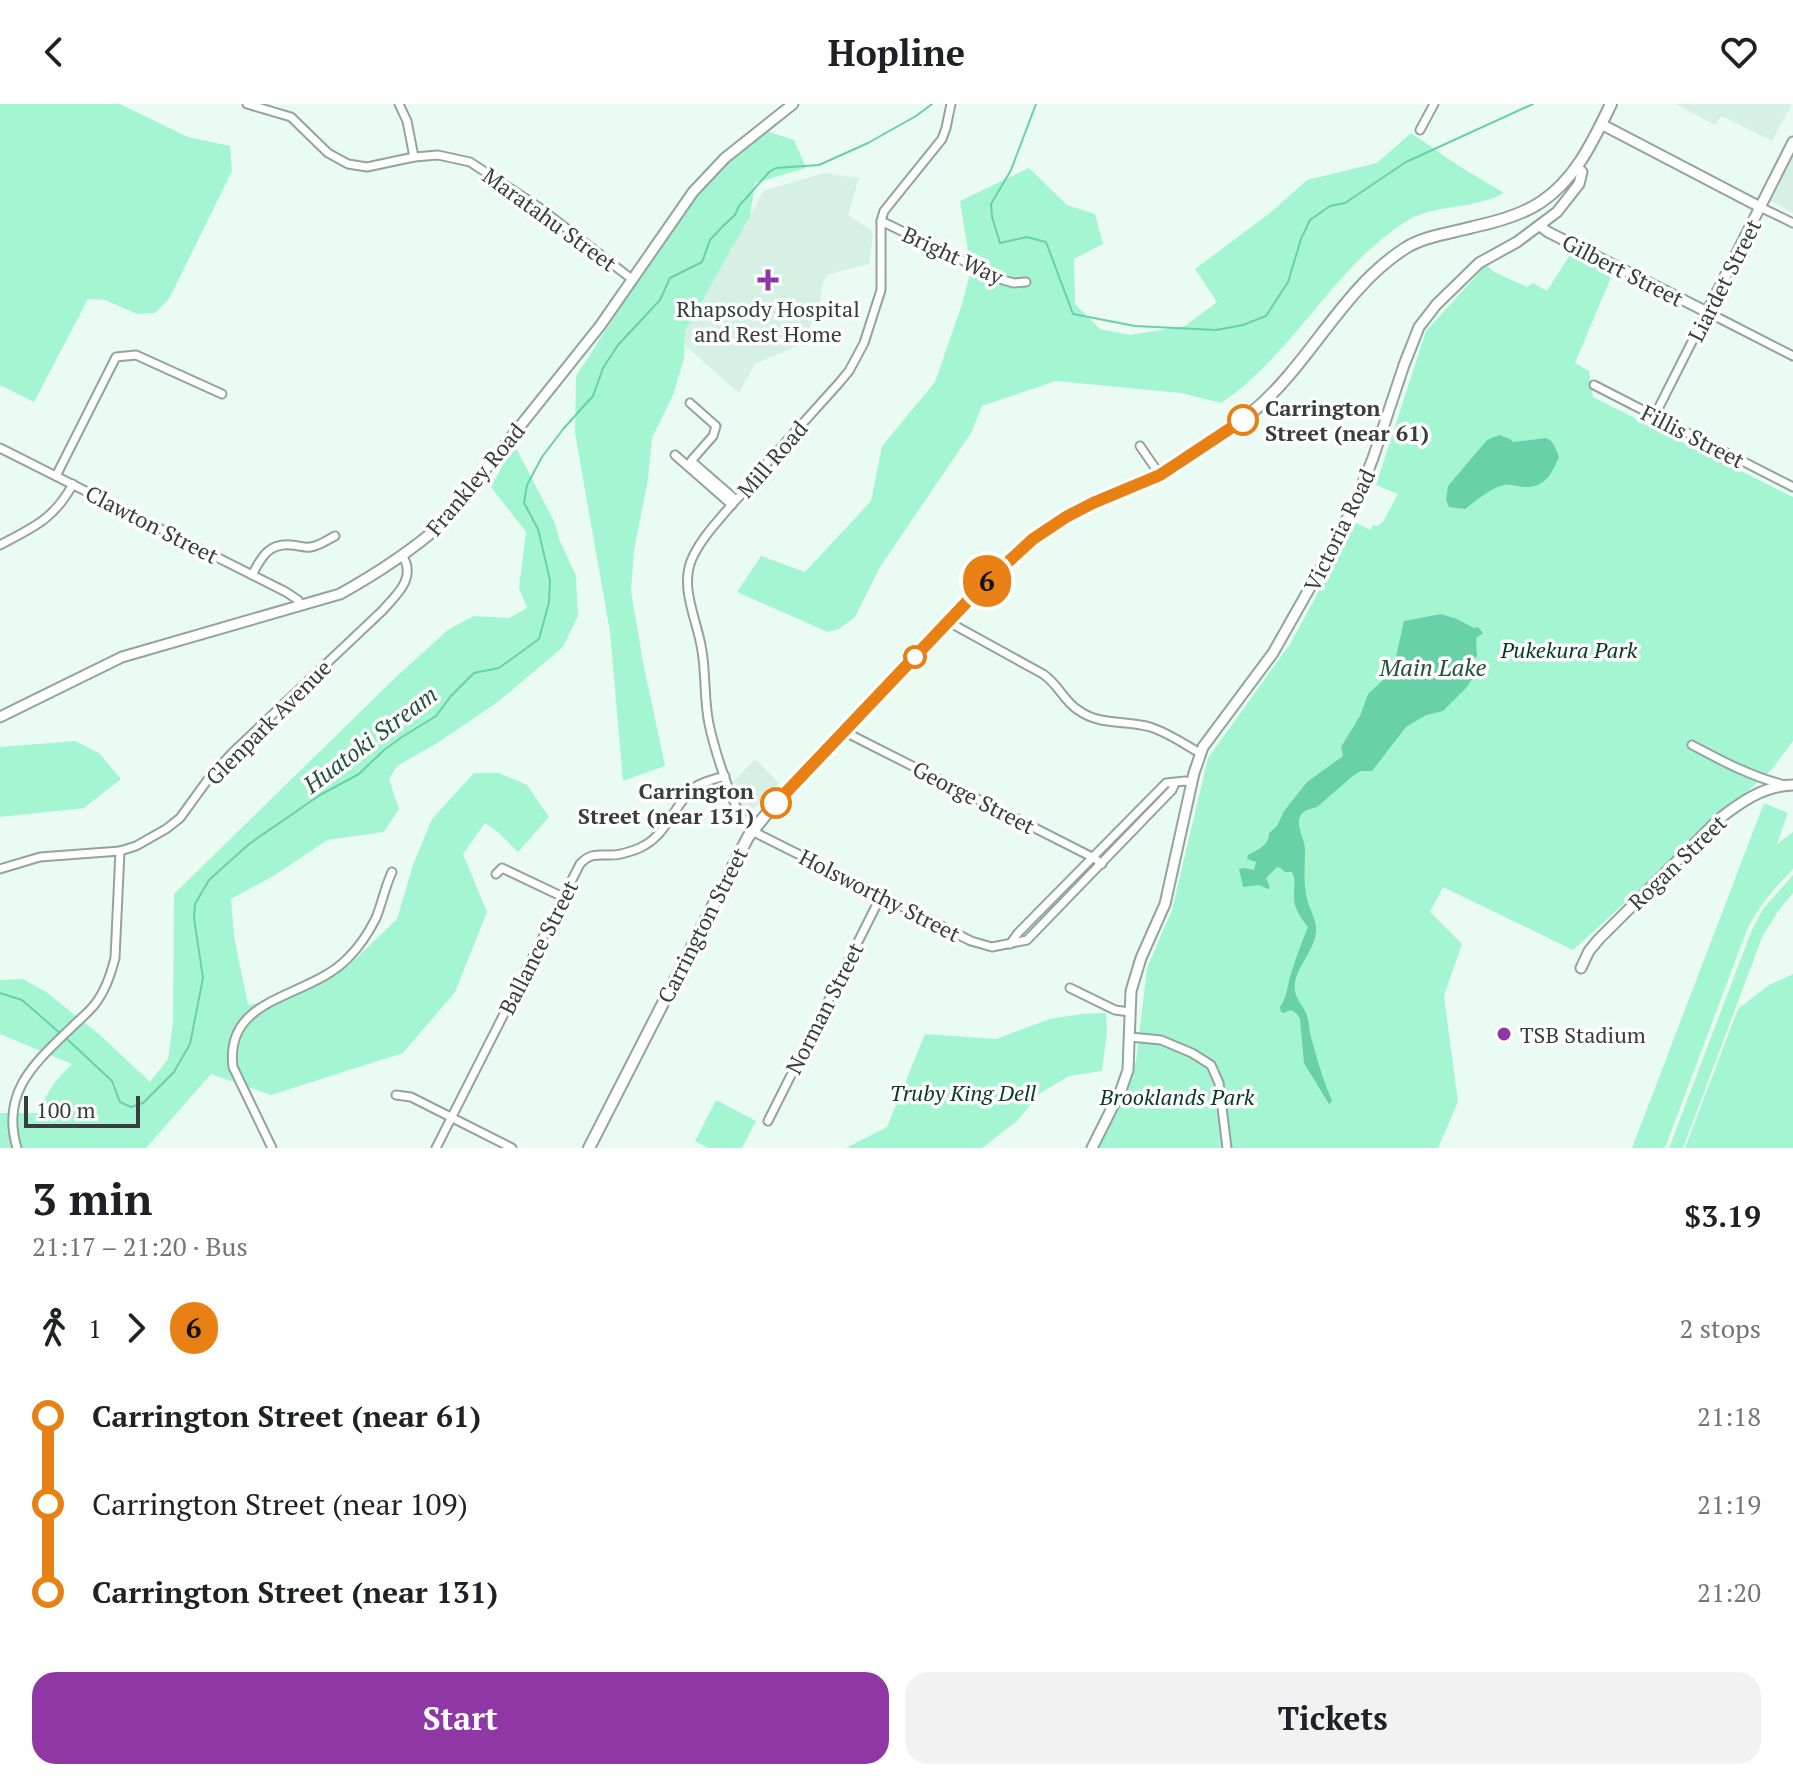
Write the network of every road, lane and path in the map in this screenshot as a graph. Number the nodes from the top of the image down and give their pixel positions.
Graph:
1 (247, 104) edge
2 (399, 104) edge
3 (793, 104) edge
4 (951, 104) edge
5 (1434, 104) edge
6 (1611, 104) edge
7 (1601, 124) junction
8 (1420, 130) dead end
9 (1793, 142) edge
10 (414, 157) junction
11 (1577, 167) junction
12 (1760, 207) junction
13 (881, 221) junction
14 (1793, 223) edge
15 (1540, 226) junction
16 (633, 280) junction
17 (1026, 282) dead end
18 (1707, 312) junction
19 (1793, 356) edge
20 (1594, 385) dead end
21 (222, 394) dead end
22 (690, 403) dead end
23 (1654, 417) junction
24 (1140, 446) dead end
25 (0, 448) edge
26 (675, 455) dead end
27 (1160, 475) junction
28 (56, 476) junction
29 (73, 484) junction
30 (1793, 487) edge
31 (734, 502) junction
32 (335, 536) dead end
33 (0, 545) edge
34 (402, 555) junction
35 (252, 575) junction
36 (300, 606) junction
37 (949, 620) junction
38 (0, 717) edge
39 (845, 730) junction
40 (1692, 745) dead end
41 (1200, 753) junction
42 (725, 776) junction
43 (1192, 782) junction
44 (1175, 783) junction
45 (1790, 785) edge
46 (753, 830) junction
47 (120, 851) junction
48 (1094, 858) junction
49 (1102, 864) junction
50 (0, 869) edge
51 (392, 872) dead end
52 (496, 874) dead end
53 (881, 896) junction
54 (563, 897) junction
55 (1010, 944) junction
56 (1581, 968) dead end
57 (1070, 988) dead end
58 (1130, 1012) junction
59 (1130, 1037) junction
60 (396, 1095) dead end
61 (451, 1118) junction
62 (768, 1121) dead end
63 (17, 1148) edge
64 (272, 1148) edge
65 (436, 1148) edge
66 (512, 1148) edge
67 (589, 1148) edge
68 (1092, 1148) edge
69 (1227, 1148) edge

1 - 10 street, Maratahu Street
2 - 10 street
3 - 16 street, Frankley Road
4 - 13 street
5 - 8 street
6 - 7 main road, Carrington Street
7 - 11 main road, Carrington Street
7 - 12 street
9 - 12 street, Liardet Street
10 - 16 street, Maratahu Street
11 - 15 street, Victoria Road
11 - 27 main road, Carrington Street
12 - 14 street
12 - 18 street, Liardet Street
13 - 17 street, Bright Way
13 - 31 street, Mill Road
15 - 18 street, Gilbert Street
15 - 41 street, Victoria Road
16 - 34 street, Frankley Road
18 - 19 street, Gilbert Street
18 - 23 street, Liardet Street
20 - 23 street, Fillis Street
21 - 28 street
22 - 31 street
23 - 30 street, Fillis Street
24 - 27 street
25 - 28 street, Clawton Street
26 - 31 street
27 - 37 main road, Carrington Street
28 - 29 street, Clawton Street
29 - 33 street
29 - 35 street, Clawton Street
31 - 42 street, Mill Road
32 - 35 street
34 - 36 street, Frankley Road
34 - 47 street, Glenpark Avenue
35 - 36 street, Clawton Street
36 - 38 street, Frankley Road
37 - 39 main road, Carrington Street
37 - 41 street
39 - 46 main road, Carrington Street
39 - 48 street, George Street
40 - 45 street
41 - 43 street, Victoria Road
42 - 46 street, Mill Road
42 - 54 street, Ballance Street
43 - 44 street
43 - 58 street, Victoria Road
44 - 48 street
44 - 49 street
45 - 56 street, Rogan Street
46 - 53 street, Holsworthy Street
46 - 67 main road, Carrington Street
47 - 50 street, Glenpark Avenue
47 - 63 street
48 - 49 street, George Street
48 - 55 street
49 - 55 street
51 - 64 street
52 - 54 street
53 - 55 street, Holsworthy Street
53 - 62 street, Norman Street
54 - 61 street, Ballance Street
57 - 58 street
58 - 59 street, Victoria Road
59 - 68 street, Victoria Road
59 - 69 street
60 - 61 street
61 - 65 street, Ballance Street
61 - 66 street

